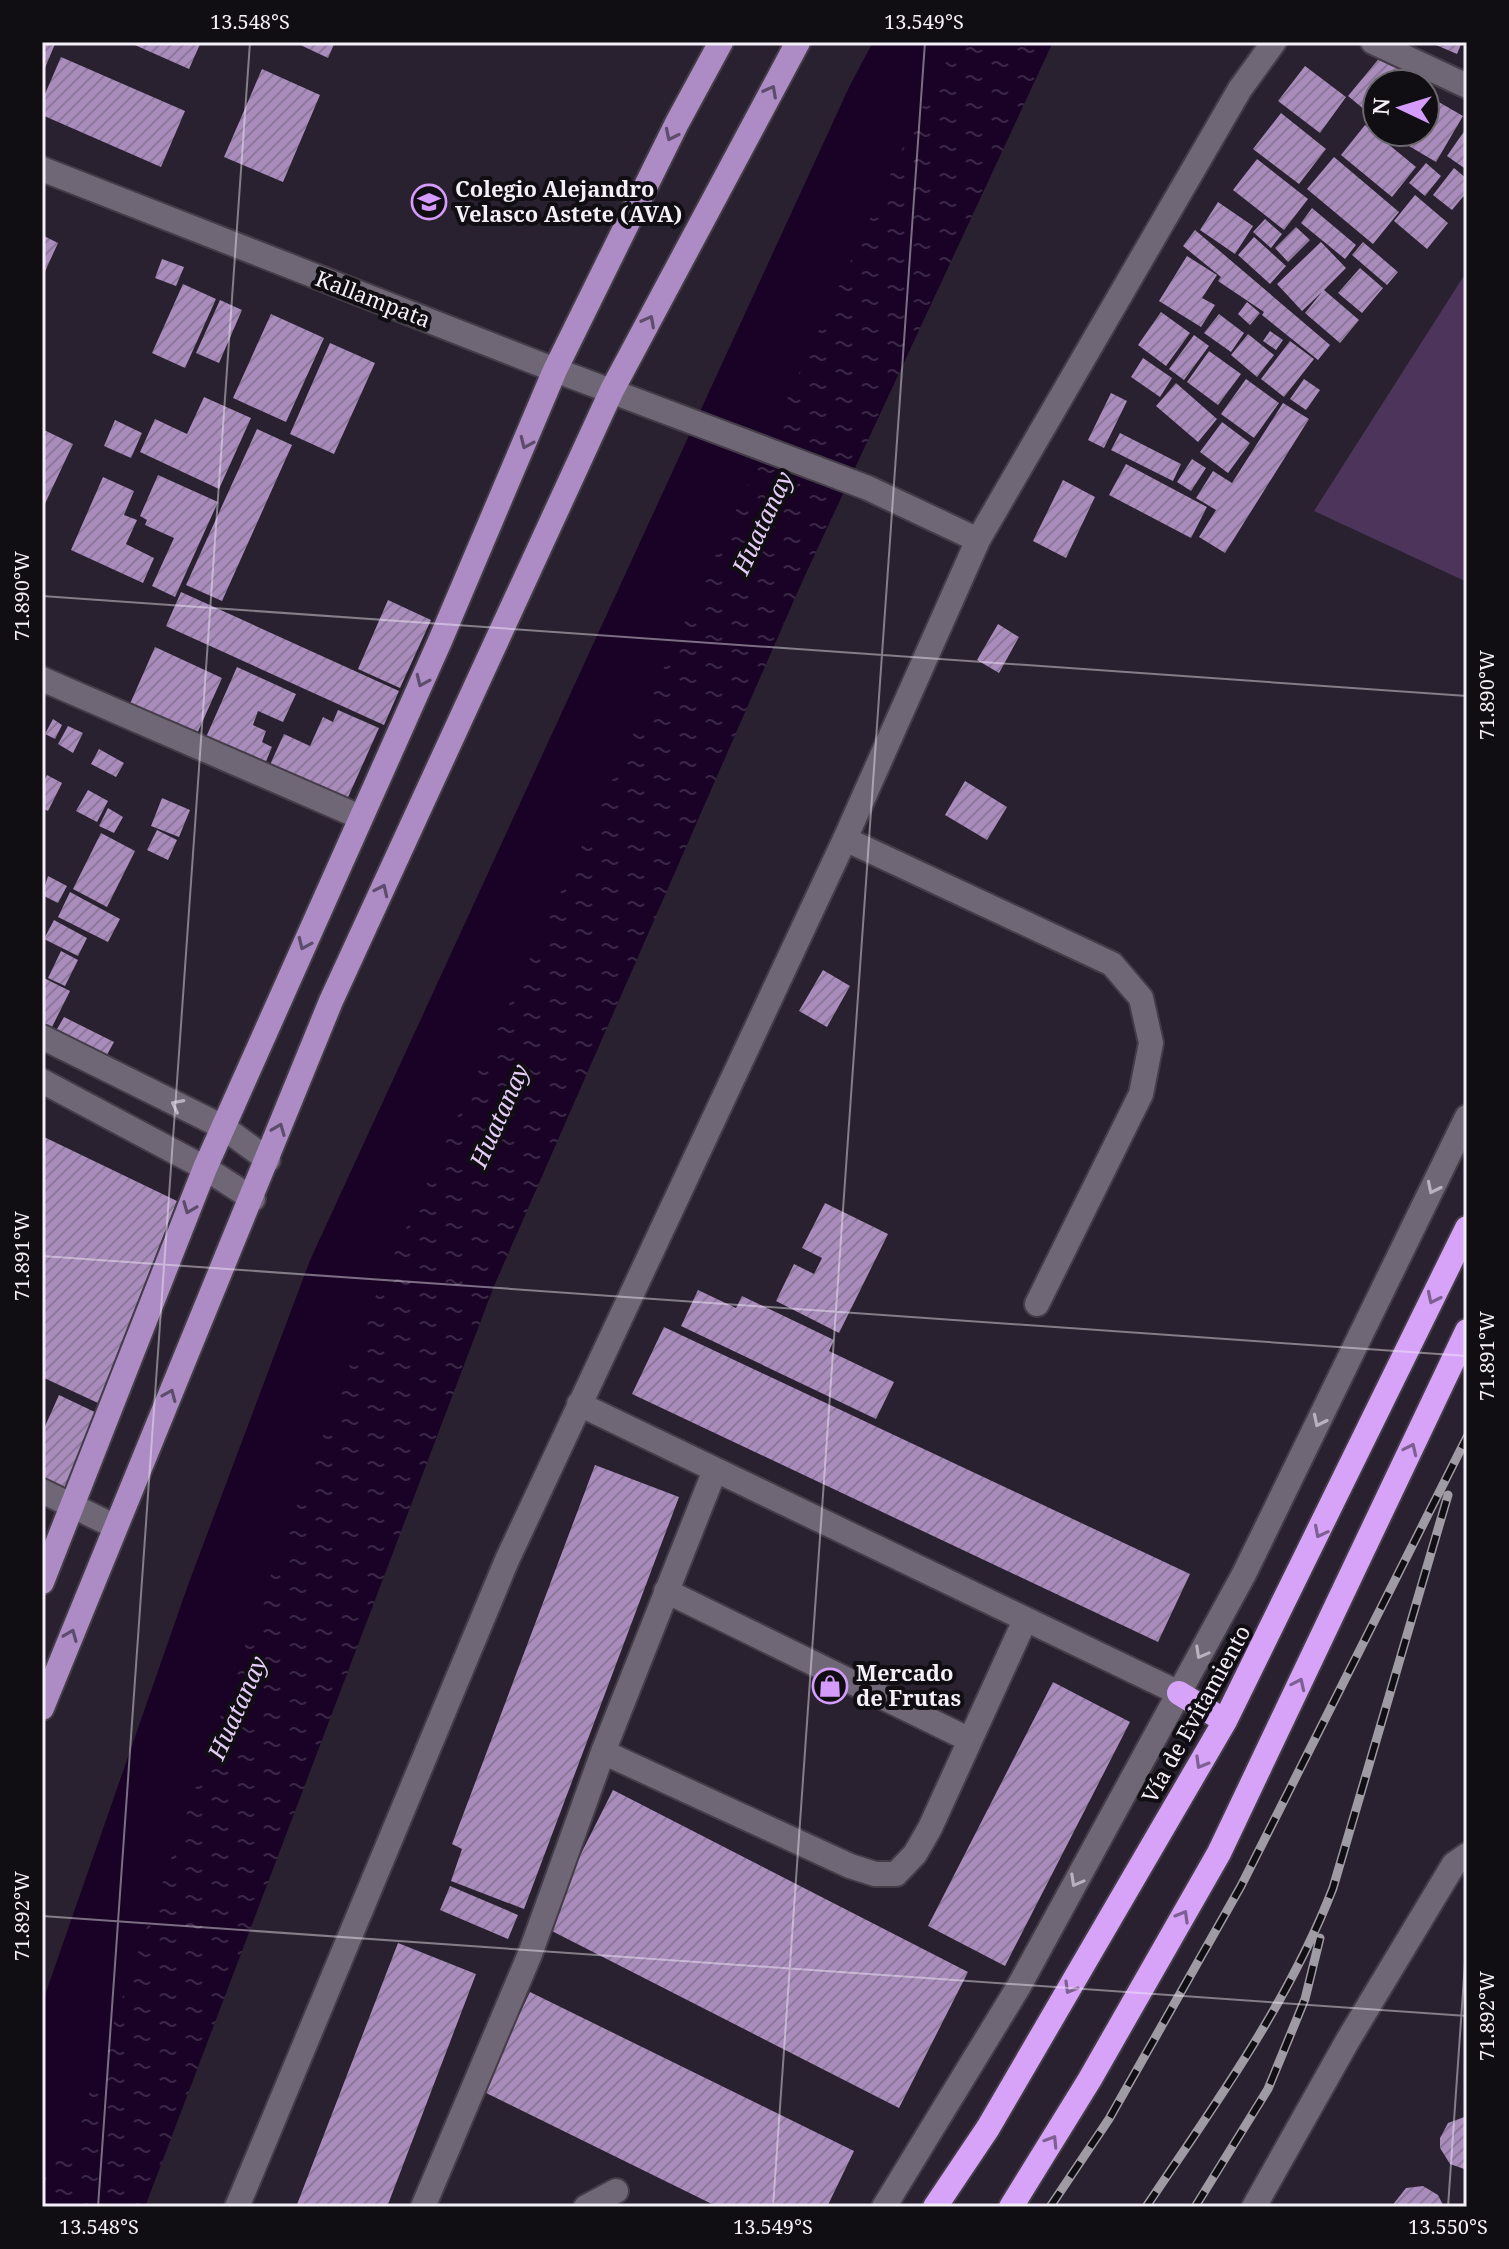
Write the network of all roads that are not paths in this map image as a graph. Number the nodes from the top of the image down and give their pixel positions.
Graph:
1 (721, 42) edge
2 (798, 42) edge
3 (1274, 42) edge
4 (1373, 42) edge
5 (1467, 86) edge
6 (42, 169) edge
7 (555, 370) junction
8 (612, 390) junction
9 (978, 540) junction
10 (42, 679) edge
11 (360, 817) junction
12 (845, 839) junction
13 (42, 1037) edge
14 (42, 1081) edge
15 (1467, 1117) edge
16 (223, 1127) junction
17 (268, 1160) junction
18 (205, 1168) junction
19 (253, 1199) junction
20 (1467, 1228) edge
21 (1037, 1304) dead end
22 (1467, 1331) edge
23 (579, 1404) junction
24 (715, 1470) junction
25 (42, 1491) edge
26 (73, 1504) junction
27 (114, 1526) junction
28 (42, 1582) edge
29 (666, 1591) junction
30 (1025, 1620) junction
31 (1179, 1693) junction
32 (42, 1708) edge
33 (1225, 1721) junction
34 (970, 1740) junction
35 (603, 1752) junction
36 (1467, 1855) edge
37 (616, 2191) dead end
38 (237, 2207) edge
39 (423, 2207) edge
40 (586, 2207) edge
41 (884, 2207) edge
42 (935, 2207) edge
43 (1011, 2207) edge
44 (1254, 2207) edge

1 -> 7 main road
8 -> 2 main road
3 - 9 street
4 - 5 street
6 - 7 street, Kallampata
7 - 8 street, Kallampata
7 -> 11 main road
8 - 9 street, Kallampata
17 -> 8 main road
9 - 12 street
10 - 11 street
11 -> 16 main road
12 - 21 street
12 - 23 street
16 -> 13 street
14 - 18 street
15 -> 31 street
16 - 17 street
16 - 18 main road
17 - 19 main road
18 - 19 street
18 -> 26 main road
27 -> 19 main road
20 -> 33 highway, Vía de Evitamiento
43 -> 22 highway
23 - 24 street
23 - 38 street
24 - 29 street
24 - 30 street
25 - 26 street
26 - 27 street
26 - 28 main road
32 -> 27 main road
29 - 34 street
29 - 35 street
30 - 31 street
30 - 34 street
31 - 33 highway
31 -> 41 street
33 -> 42 highway, Vía de Evitamiento
34 - 35 street
35 - 39 street
36 - 44 street
37 - 40 street

